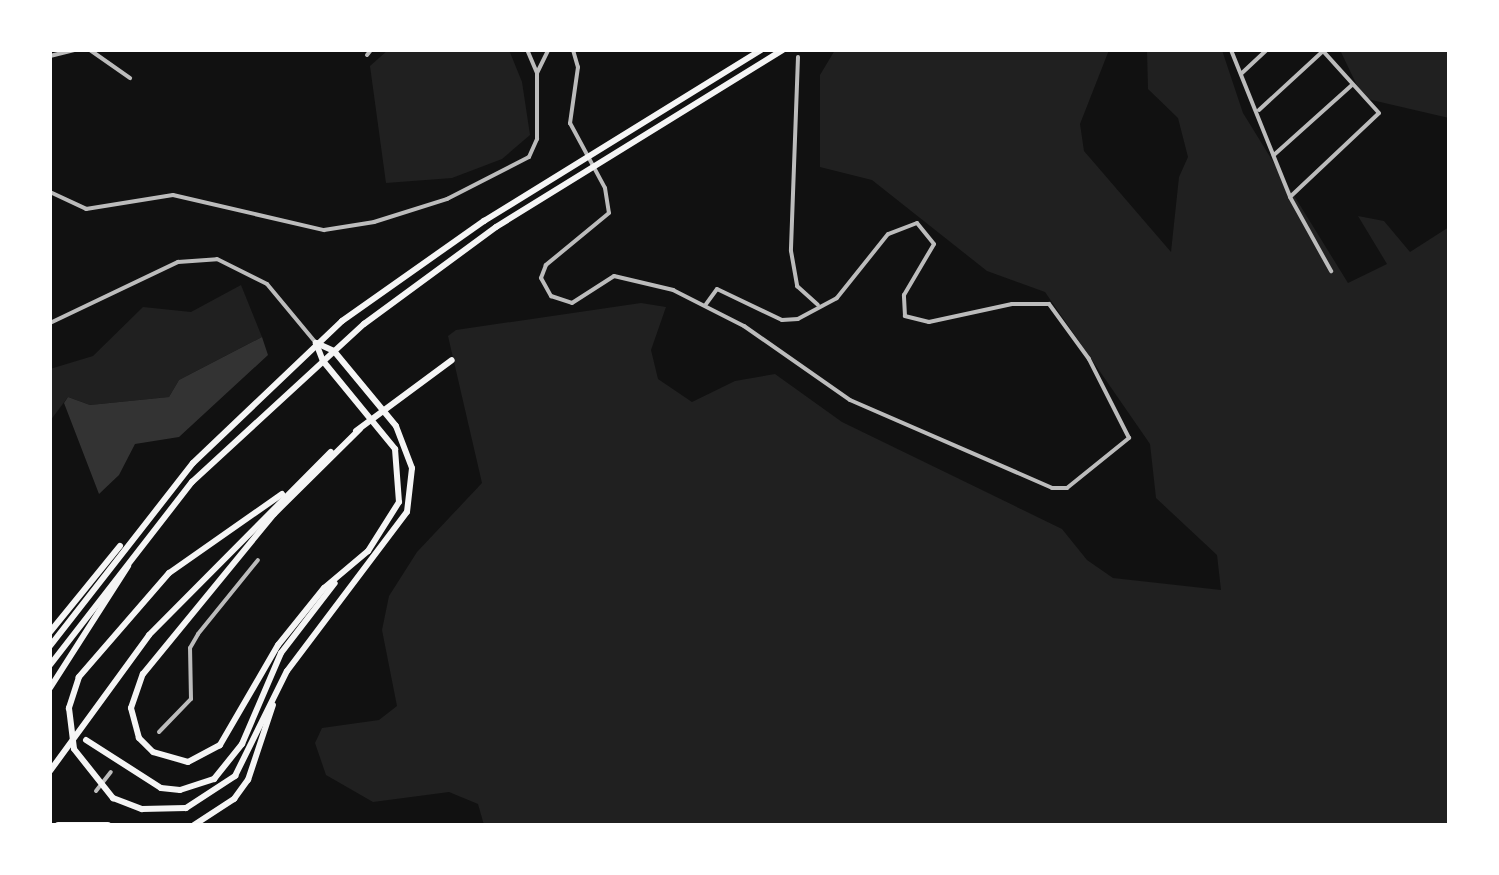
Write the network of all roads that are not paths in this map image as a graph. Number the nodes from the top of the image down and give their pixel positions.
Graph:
1 (74, 50) edge
2 (90, 50) edge
3 (527, 50) edge
4 (548, 50) edge
5 (573, 50) edge
6 (761, 50) edge
7 (783, 50) edge
8 (1231, 50) edge
9 (1267, 50) edge
10 (1322, 51) edge
11 (50, 56) edge
12 (798, 57) dead end
13 (536, 72) junction
14 (1242, 74) junction
15 (130, 78) dead end
16 (1352, 85) junction
17 (1259, 110) junction
18 (1275, 154) junction
19 (584, 159) junction
20 (591, 169) junction
21 (50, 192) edge
22 (1290, 197) junction
23 (1331, 271) dead end
24 (706, 304) junction
25 (818, 305) junction
26 (50, 323) edge
27 (316, 342) junction
28 (334, 351) junction
29 (322, 360) junction
30 (452, 360) dead end
31 (360, 428) junction
32 (282, 494) junction
33 (154, 508) junction
34 (150, 532) junction
35 (258, 560) dead end
36 (344, 570) junction
37 (50, 632) edge
38 (50, 646) edge
39 (50, 665) edge
40 (50, 688) edge
41 (278, 690) junction
42 (159, 732) dead end
43 (86, 740) dead end
44 (50, 771) edge
45 (111, 772) dead end
46 (96, 791) dead end
47 (58, 825) edge
48 (108, 825) edge
49 (194, 825) edge

1 - 11 street
2 - 15 street
3 - 13 street
4 - 13 street
5 - 19 street
6 - 19 highway
7 - 20 highway
8 - 14 street
9 - 14 street
10 - 16 street
10 - 17 street
12 - 25 street
13 - 21 street
14 - 17 street
16 - 18 street
16 - 22 street
17 - 18 street
18 - 22 street
19 - 20 street
19 - 27 highway
20 - 24 street
20 - 28 highway
22 - 23 street
24 - 25 street
24 - 25 street
26 - 27 street
27 - 28 highway
27 - 29 highway
27 - 33 highway
28 - 29 highway
28 - 41 highway
29 - 34 highway
29 - 36 highway
30 - 31 highway
31 - 32 highway
31 - 36 highway
32 - 41 highway
32 - 44 highway
33 - 37 highway
33 - 38 highway
34 - 39 highway
34 - 40 highway
35 - 42 street
36 - 43 highway
41 - 49 highway
45 - 46 street
47 - 48 highway

